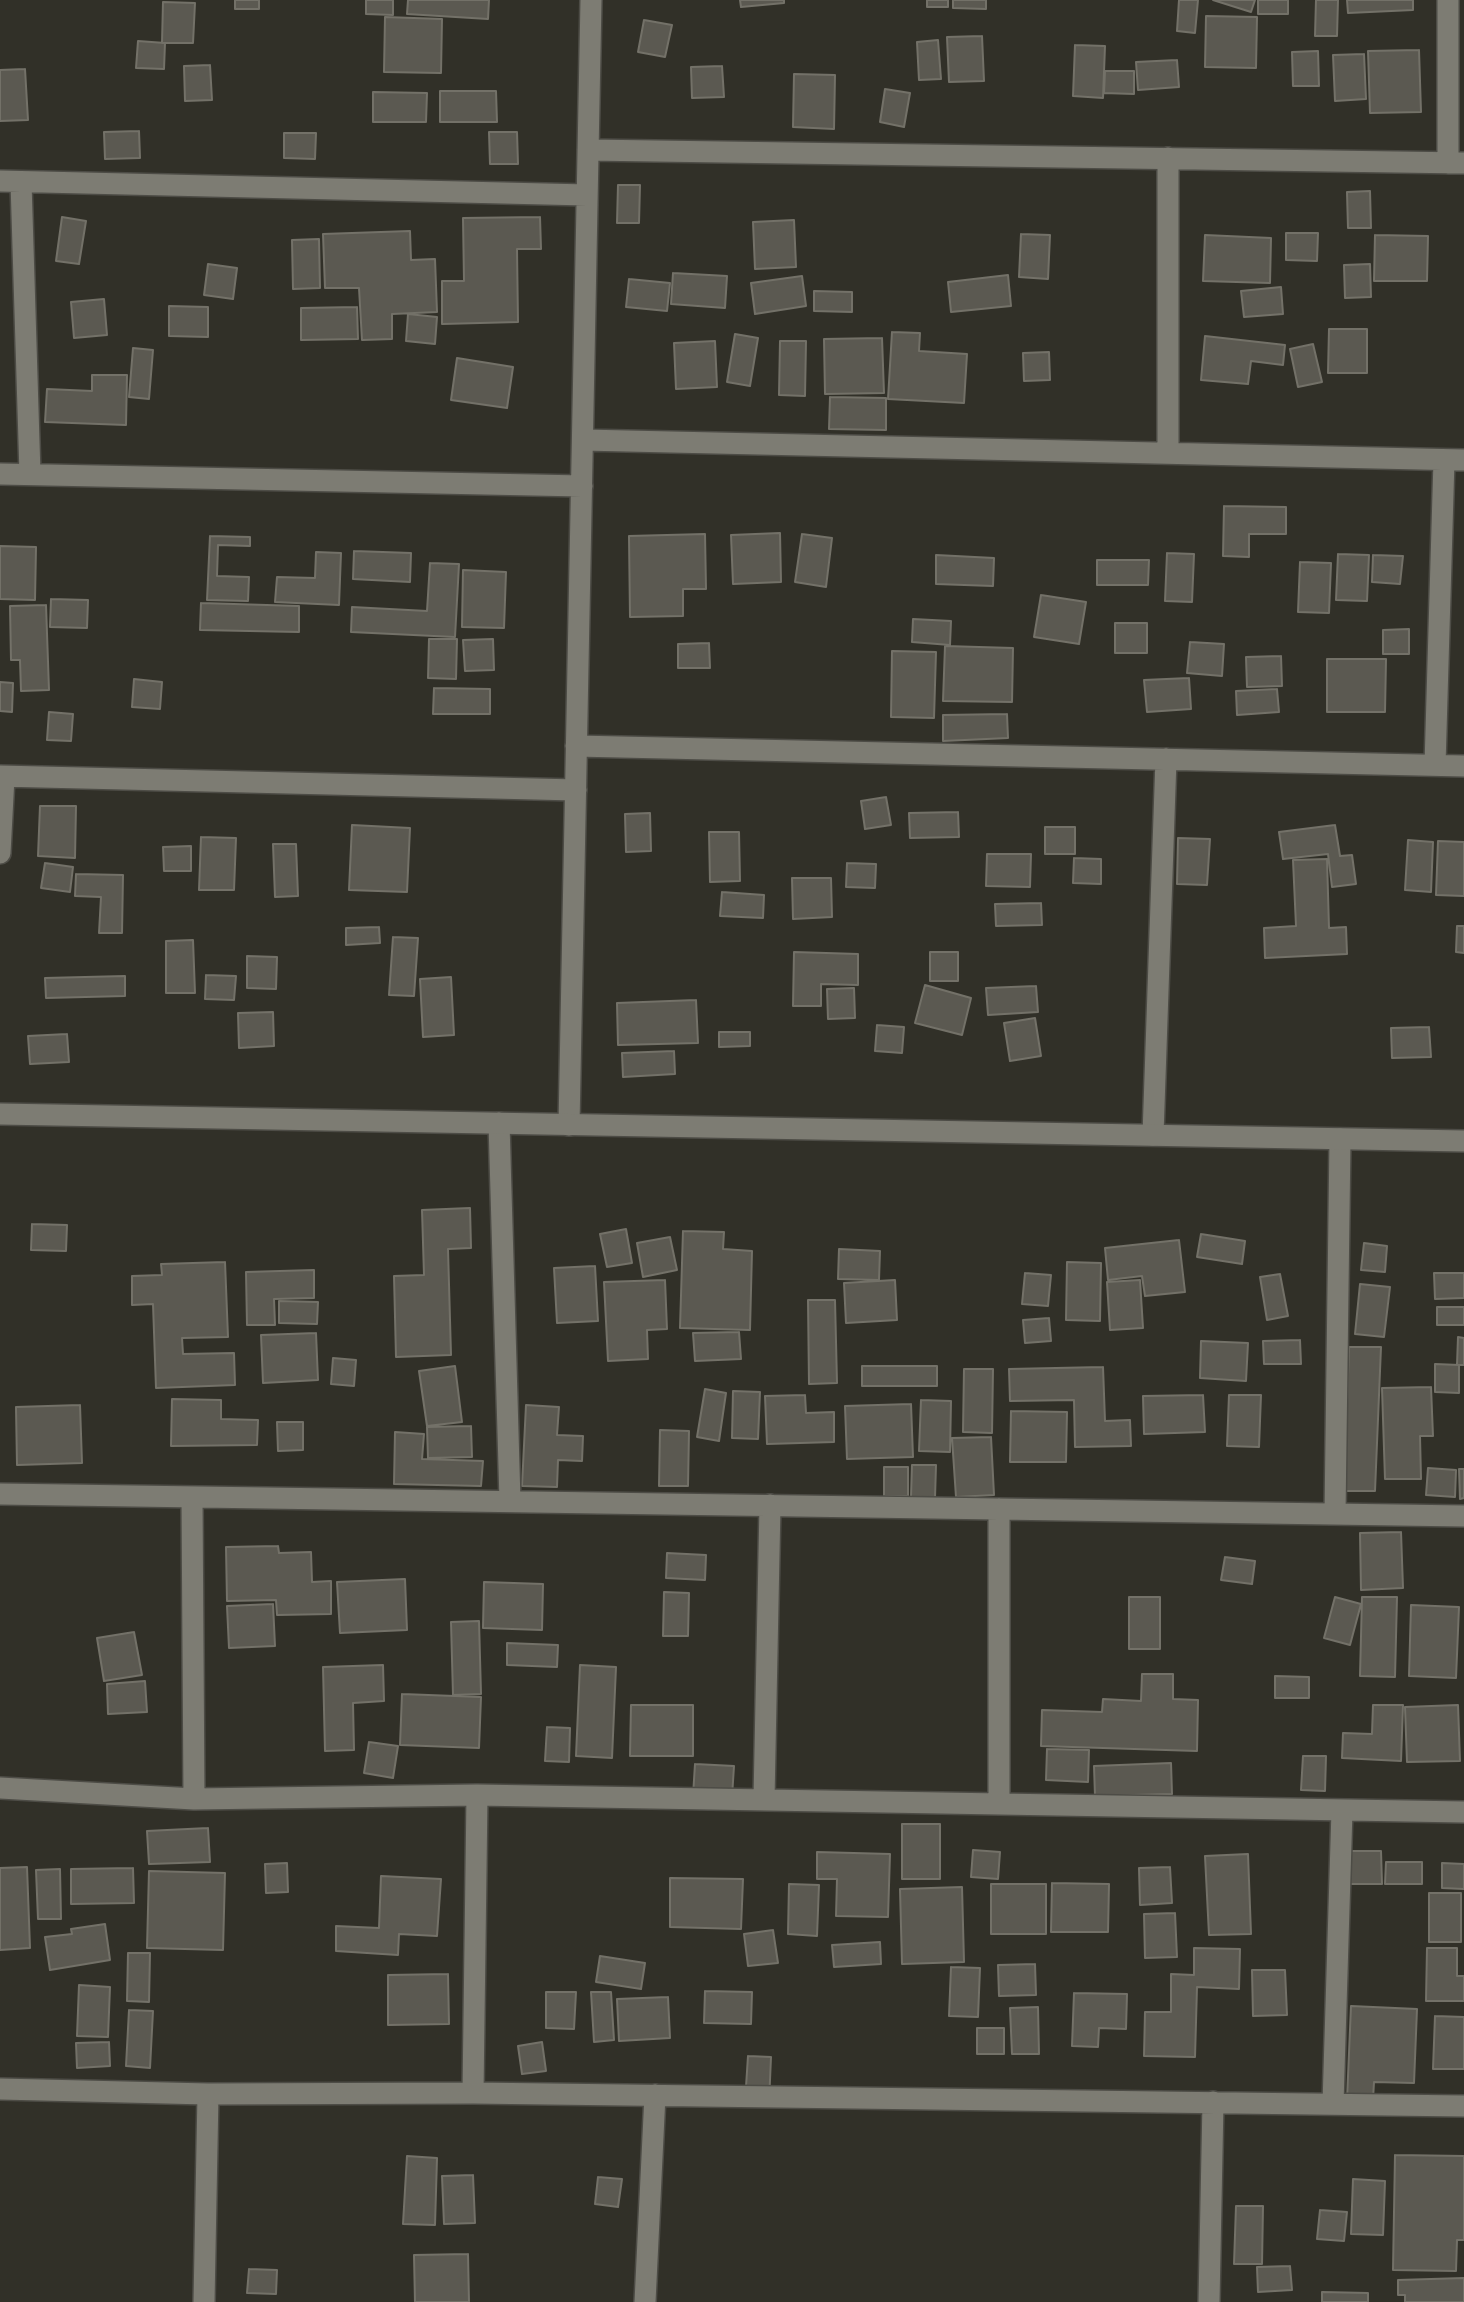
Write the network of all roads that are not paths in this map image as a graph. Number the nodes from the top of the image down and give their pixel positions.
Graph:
1 (591, 0) edge
2 (1448, 0) edge
3 (588, 150) junction
4 (1168, 158) junction
5 (1456, 163) edge
6 (11, 182) edge
7 (587, 195) junction
8 (583, 440) junction
9 (1168, 453) junction
10 (1454, 460) edge
11 (0, 474) edge
12 (30, 474) junction
13 (582, 486) junction
14 (576, 746) junction
15 (1166, 759) junction
16 (1435, 765) junction
17 (1464, 766) edge
18 (2, 776) edge
19 (576, 790) junction
20 (0, 853) edge
21 (0, 1114) edge
22 (499, 1123) junction
23 (569, 1125) junction
24 (1153, 1135) junction
25 (1340, 1139) junction
26 (1464, 1141) edge
27 (0, 1494) edge
28 (192, 1499) junction
29 (510, 1501) junction
30 (770, 1505) junction
31 (999, 1509) junction
32 (1335, 1514) junction
33 (1464, 1516) edge
34 (0, 1788) edge
35 (477, 1795) junction
36 (194, 1799) junction
37 (764, 1800) junction
38 (999, 1804) junction
39 (1342, 1810) junction
40 (1464, 1812) edge
41 (0, 2089) edge
42 (473, 2093) junction
43 (208, 2094) junction
44 (655, 2095) junction
45 (1213, 2102) junction
46 (1333, 2104) junction
47 (1464, 2106) edge
48 (204, 2302) edge
49 (645, 2302) edge
50 (1209, 2302) edge

1 - 3 street
2 - 5 street
3 - 4 street
3 - 7 street
4 - 5 street
4 - 9 street
6 - 7 street
6 - 12 street
7 - 8 street
8 - 9 street
8 - 13 street
9 - 10 street
10 - 16 street
11 - 12 street
12 - 13 street
13 - 14 street
14 - 15 street
14 - 19 street
15 - 16 street
15 - 24 street
16 - 17 street
18 - 19 street
18 - 20 street
19 - 23 street
21 - 22 street
22 - 23 street
22 - 29 street
23 - 24 street
24 - 25 street
25 - 26 street
25 - 32 street
27 - 28 street
28 - 29 street
28 - 36 street
29 - 30 street
30 - 31 street
30 - 37 street
31 - 32 street
31 - 38 street
32 - 33 street
34 - 36 street
35 - 36 street
35 - 37 street
35 - 42 street
37 - 38 street
38 - 39 street
39 - 40 street
39 - 46 street
41 - 43 street
42 - 43 street
42 - 44 street
43 - 48 street
44 - 45 street
44 - 49 street
45 - 46 street
45 - 50 street
46 - 47 street

